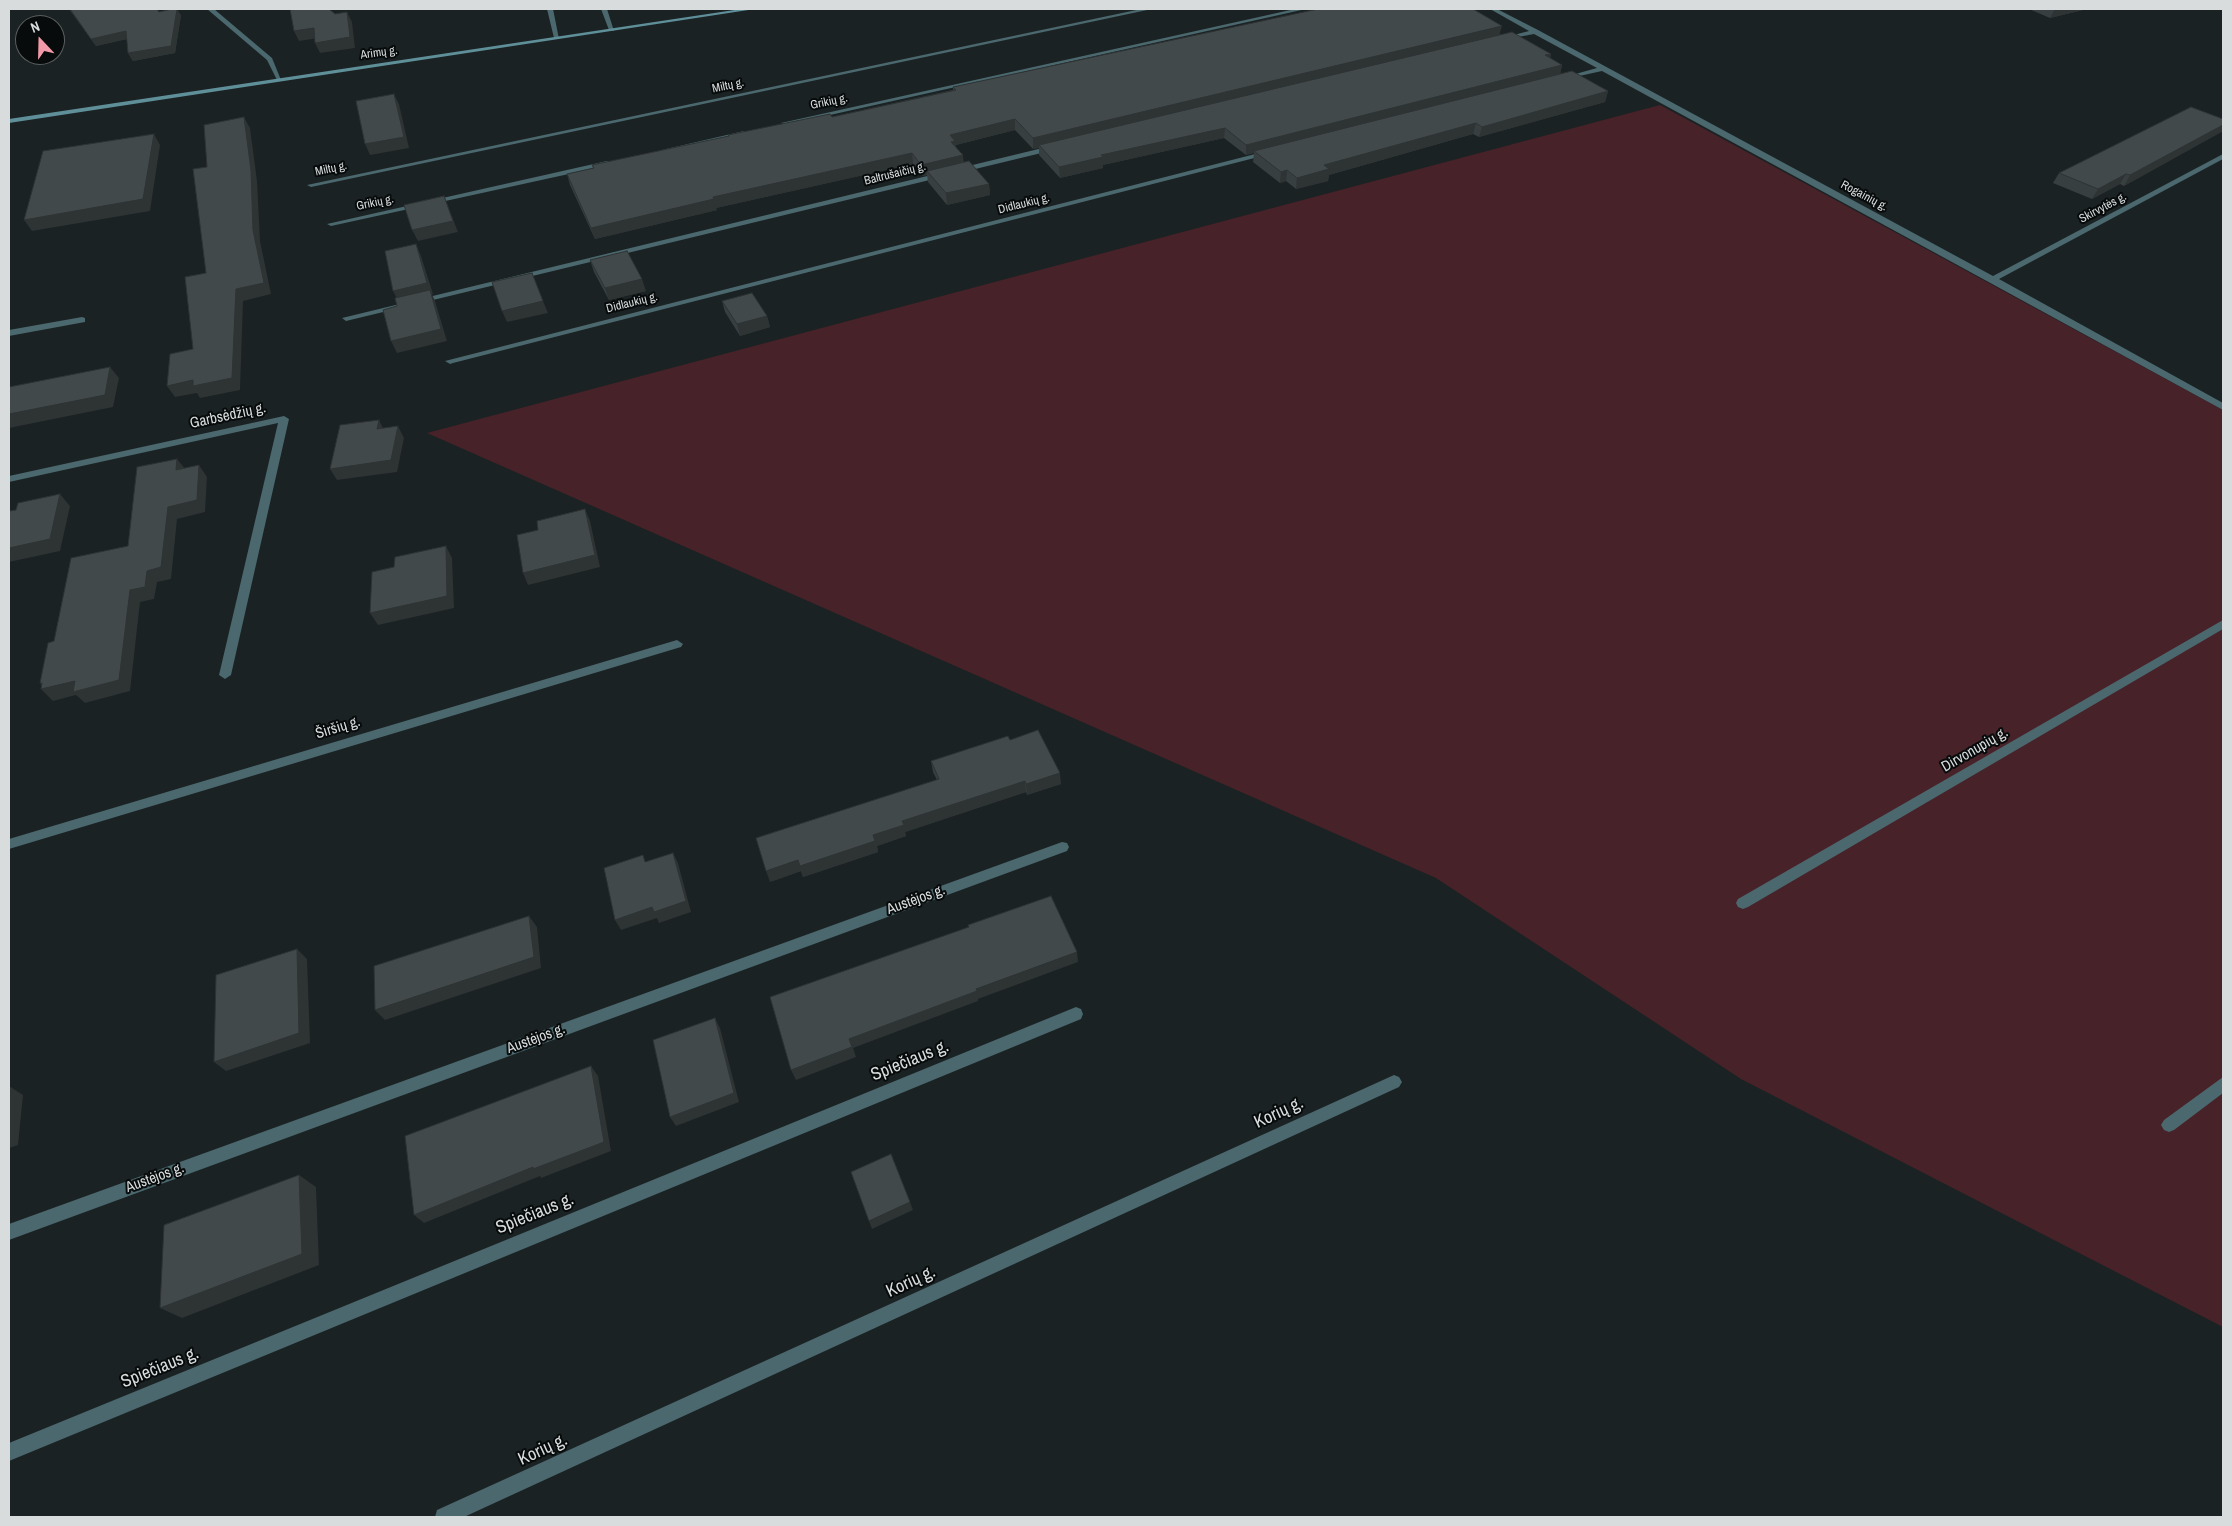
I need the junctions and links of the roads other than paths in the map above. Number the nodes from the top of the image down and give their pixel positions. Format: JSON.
{"nodes":[{"id":1,"x":210,"y":9,"type":"edge"},
{"id":2,"x":550,"y":9,"type":"edge"},
{"id":3,"x":604,"y":9,"type":"edge"},
{"id":4,"x":752,"y":9,"type":"edge"},
{"id":5,"x":1149,"y":9,"type":"edge"},
{"id":6,"x":1303,"y":9,"type":"edge"},
{"id":7,"x":1493,"y":9,"type":"edge"},
{"id":8,"x":612,"y":30,"type":"junction"},
{"id":9,"x":1536,"y":32,"type":"junction"},
{"id":10,"x":557,"y":38,"type":"junction"},
{"id":11,"x":1497,"y":41,"type":"edge"},
{"id":12,"x":1604,"y":68,"type":"junction"},
{"id":13,"x":280,"y":79,"type":"junction"},
{"id":14,"x":1556,"y":80,"type":"edge"},
{"id":15,"x":9,"y":121,"type":"edge"},
{"id":16,"x":778,"y":125,"type":"edge"},
{"id":17,"x":749,"y":132,"type":"edge"},
{"id":18,"x":1062,"y":146,"type":"edge"},
{"id":19,"x":661,"y":151,"type":"edge"},
{"id":20,"x":1277,"y":151,"type":"edge"},
{"id":21,"x":2223,"y":156,"type":"edge"},
{"id":22,"x":613,"y":162,"type":"edge"},
{"id":23,"x":311,"y":185,"type":"dead end"},
{"id":24,"x":331,"y":224,"type":"dead end"},
{"id":25,"x":1993,"y":279,"type":"junction"},
{"id":26,"x":346,"y":318,"type":"dead end"},
{"id":27,"x":82,"y":320,"type":"dead end"},
{"id":28,"x":9,"y":334,"type":"edge"},
{"id":29,"x":450,"y":361,"type":"dead end"},
{"id":30,"x":2223,"y":407,"type":"edge"},
{"id":31,"x":9,"y":479,"type":"edge"},
{"id":32,"x":2223,"y":624,"type":"edge"},
{"id":33,"x":677,"y":644,"type":"dead end"},
{"id":34,"x":225,"y":675,"type":"dead end"},
{"id":35,"x":9,"y":844,"type":"edge"},
{"id":36,"x":1062,"y":847,"type":"dead end"},
{"id":37,"x":1743,"y":903,"type":"dead end"},
{"id":38,"x":1076,"y":1014,"type":"dead end"},
{"id":39,"x":1394,"y":1082,"type":"dead end"},
{"id":40,"x":2223,"y":1084,"type":"edge"},
{"id":41,"x":2168,"y":1125,"type":"dead end"},
{"id":42,"x":9,"y":1232,"type":"edge"},
{"id":43,"x":9,"y":1452,"type":"edge"},
{"id":44,"x":444,"y":1517,"type":"edge"}],
"edges":[{"from":1,"to":13,"type":"street"},
{"from":2,"to":10,"type":"street"},
{"from":3,"to":8,"type":"street"},
{"from":4,"to":8,"type":"main road","name":"Arimų g."},
{"from":5,"to":23,"type":"street","name":"Miltų g."},
{"from":6,"to":16,"type":"street","name":"Grikių g."},
{"from":7,"to":9,"type":"street","name":"Rogainių g."},
{"from":8,"to":10,"type":"main road","name":"Arimų g."},
{"from":9,"to":11,"type":"street"},
{"from":9,"to":12,"type":"street","name":"Rogainių g."},
{"from":10,"to":13,"type":"main road","name":"Arimų g."},
{"from":12,"to":14,"type":"street"},
{"from":12,"to":25,"type":"street","name":"Rogainių g."},
{"from":13,"to":15,"type":"main road","name":"Arimų g."},
{"from":17,"to":19,"type":"street"},
{"from":18,"to":26,"type":"street","name":"Baltrušaičių g."},
{"from":20,"to":29,"type":"street","name":"Didlaukių g."},
{"from":21,"to":25,"type":"street","name":"Skirvytės g."},
{"from":22,"to":24,"type":"street","name":"Grikių g."},
{"from":25,"to":30,"type":"street","name":"Rogainių g."},
{"from":27,"to":28,"type":"street"},
{"from":31,"to":34,"type":"street","name":"Garbsėdžių g."},
{"from":32,"to":37,"type":"street","name":"Dirvonupių g."},
{"from":33,"to":35,"type":"street","name":"Širšių g."},
{"from":36,"to":42,"type":"street","name":"Austėjos g."},
{"from":38,"to":43,"type":"street","name":"Spiečiaus g."},
{"from":39,"to":44,"type":"street","name":"Korių g."},
{"from":40,"to":41,"type":"street"}]}
